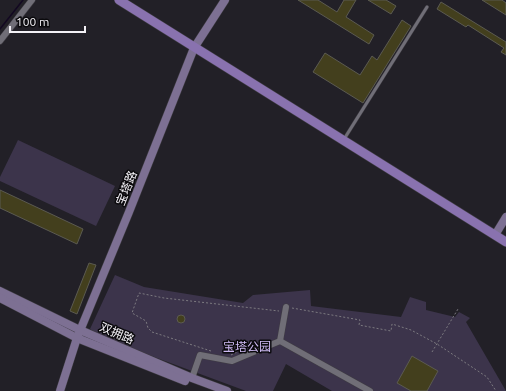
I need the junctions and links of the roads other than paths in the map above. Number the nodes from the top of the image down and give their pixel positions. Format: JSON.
{"nodes":[{"id":1,"x":32,"y":0,"type":"edge"},
{"id":2,"x":119,"y":0,"type":"edge"},
{"id":3,"x":130,"y":0,"type":"edge"},
{"id":4,"x":224,"y":0,"type":"edge"},
{"id":5,"x":427,"y":7,"type":"dead end"},
{"id":6,"x":0,"y":41,"type":"edge"},
{"id":7,"x":196,"y":45,"type":"junction"},
{"id":8,"x":285,"y":101,"type":"junction"},
{"id":9,"x":346,"y":136,"type":"junction"},
{"id":10,"x":506,"y":217,"type":"edge"},
{"id":11,"x":503,"y":237,"type":"edge"},
{"id":12,"x":0,"y":291,"type":"edge"},
{"id":13,"x":0,"y":298,"type":"edge"},
{"id":14,"x":285,"y":309,"type":"road end"},
{"id":15,"x":79,"y":334,"type":"junction"},
{"id":16,"x":280,"y":341,"type":"junction"},
{"id":17,"x":192,"y":378,"type":"junction"},
{"id":18,"x":60,"y":391,"type":"edge"},
{"id":19,"x":212,"y":391,"type":"edge"},
{"id":20,"x":227,"y":391,"type":"edge"},
{"id":21,"x":370,"y":391,"type":"edge"}],
"edges":[{"from":1,"to":6,"type":"street"},
{"from":2,"to":7,"type":"main road"},
{"from":3,"to":7,"type":"main road"},
{"from":4,"to":7,"type":"main road","name":"宝塔路"},
{"from":5,"to":9,"type":"lane"},
{"from":7,"to":8,"type":"main road"},
{"from":7,"to":15,"type":"main road","name":"宝塔路"},
{"from":8,"to":9,"type":"main road"},
{"from":8,"to":11,"type":"main road"},
{"from":9,"to":11,"type":"main road"},
{"from":10,"to":11,"type":"main road"},
{"from":12,"to":15,"type":"main road","name":"双拥路"},
{"from":13,"to":15,"type":"main road","name":"双拥路"},
{"from":14,"to":16,"type":"street"},
{"from":15,"to":17,"type":"main road","name":"双拥路"},
{"from":15,"to":18,"type":"main road","name":"宝塔路"},
{"from":15,"to":19,"type":"main road","name":"双拥路"},
{"from":16,"to":17,"type":"street"},
{"from":16,"to":21,"type":"street"},
{"from":17,"to":20,"type":"main road","name":"双拥路"}]}
